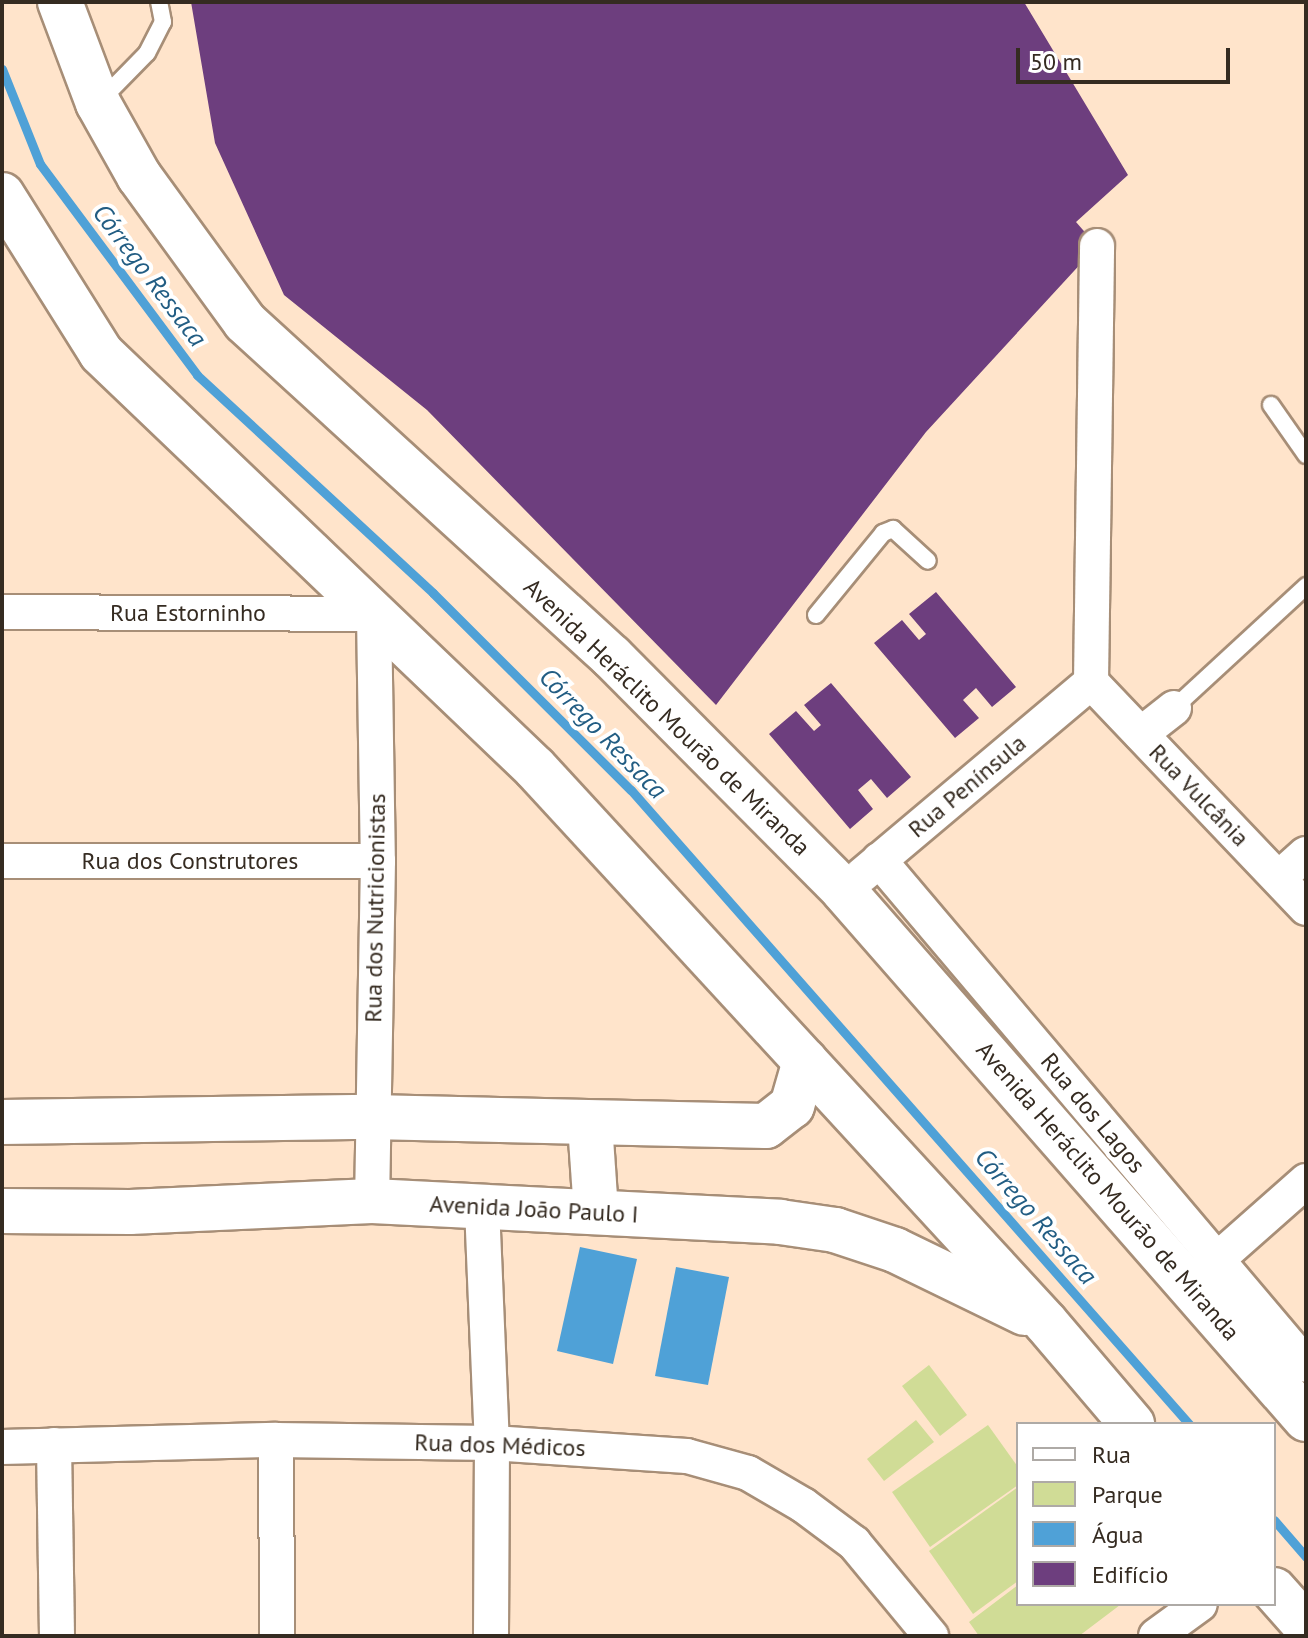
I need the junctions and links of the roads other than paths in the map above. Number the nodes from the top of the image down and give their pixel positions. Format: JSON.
{"nodes":[{"id":1,"x":60,"y":2,"type":"edge"},
{"id":2,"x":159,"y":2,"type":"edge"},
{"id":3,"x":98,"y":103,"type":"junction"},
{"id":4,"x":2,"y":195,"type":"edge"},
{"id":5,"x":1097,"y":246,"type":"dead end"},
{"id":6,"x":1271,"y":405,"type":"dead end"},
{"id":7,"x":1306,"y":455,"type":"edge"},
{"id":8,"x":928,"y":561,"type":"dead end"},
{"id":9,"x":1306,"y":586,"type":"edge"},
{"id":10,"x":2,"y":612,"type":"edge"},
{"id":11,"x":374,"y":614,"type":"junction"},
{"id":12,"x":816,"y":615,"type":"dead end"},
{"id":13,"x":1091,"y":682,"type":"junction"},
{"id":14,"x":1174,"y":708,"type":"joint"},
{"id":15,"x":1141,"y":734,"type":"junction"},
{"id":16,"x":1306,"y":854,"type":"edge"},
{"id":17,"x":879,"y":860,"type":"junction"},
{"id":18,"x":2,"y":861,"type":"edge"},
{"id":19,"x":378,"y":861,"type":"junction"},
{"id":20,"x":1279,"y":878,"type":"junction"},
{"id":21,"x":843,"y":890,"type":"junction"},
{"id":22,"x":1306,"y":908,"type":"edge"},
{"id":23,"x":805,"y":1061,"type":"junction"},
{"id":24,"x":371,"y":1117,"type":"junction"},
{"id":25,"x":2,"y":1122,"type":"edge"},
{"id":26,"x":590,"y":1124,"type":"junction"},
{"id":27,"x":1306,"y":1181,"type":"edge"},
{"id":28,"x":372,"y":1201,"type":"junction"},
{"id":29,"x":482,"y":1207,"type":"junction"},
{"id":30,"x":2,"y":1211,"type":"edge"},
{"id":31,"x":596,"y":1211,"type":"junction"},
{"id":32,"x":1204,"y":1272,"type":"junction"},
{"id":33,"x":1046,"y":1323,"type":"junction"},
{"id":34,"x":1306,"y":1365,"type":"edge"},
{"id":35,"x":1306,"y":1419,"type":"edge"},
{"id":36,"x":1130,"y":1422,"type":"edge"},
{"id":37,"x":276,"y":1440,"type":"junction"},
{"id":38,"x":492,"y":1443,"type":"junction"},
{"id":39,"x":54,"y":1445,"type":"junction"},
{"id":40,"x":2,"y":1447,"type":"edge"},
{"id":41,"x":1276,"y":1592,"type":"edge"},
{"id":42,"x":1197,"y":1606,"type":"edge"},
{"id":43,"x":1306,"y":1626,"type":"edge"},
{"id":44,"x":57,"y":1636,"type":"edge"},
{"id":45,"x":277,"y":1636,"type":"edge"},
{"id":46,"x":491,"y":1636,"type":"edge"},
{"id":47,"x":931,"y":1636,"type":"edge"},
{"id":48,"x":1156,"y":1636,"type":"edge"}],
"edges":[{"from":1,"to":3,"type":"main road","name":"Avenida Heráclito Mourão de Miranda"},
{"from":2,"to":3,"type":"lane"},
{"from":3,"to":21,"type":"main road","name":"Avenida Heráclito Mourão de Miranda"},
{"from":4,"to":11,"type":"main road"},
{"from":5,"to":13,"type":"street"},
{"from":6,"to":7,"type":"lane"},
{"from":8,"to":12,"type":"lane"},
{"from":9,"to":14,"type":"lane"},
{"from":10,"to":11,"type":"street","name":"Rua Estorninho"},
{"from":11,"to":19,"type":"street","name":"Rua dos Nutricionistas"},
{"from":11,"to":23,"type":"main road"},
{"from":13,"to":15,"type":"street","name":"Rua Vulcânia"},
{"from":13,"to":17,"type":"street","name":"Rua Península"},
{"from":14,"to":15,"type":"street"},
{"from":15,"to":20,"type":"street","name":"Rua Vulcânia"},
{"from":16,"to":20,"type":"street"},
{"from":17,"to":21,"type":"street","name":"Rua Península"},
{"from":17,"to":32,"type":"street","name":"Rua dos Lagos"},
{"from":18,"to":19,"type":"street","name":"Rua dos Construtores"},
{"from":19,"to":24,"type":"street","name":"Rua dos Nutricionistas"},
{"from":20,"to":22,"type":"street","name":"Rua Vulcânia"},
{"from":21,"to":32,"type":"main road","name":"Avenida Heráclito Mourão de Miranda"},
{"from":23,"to":26,"type":"main road"},
{"from":23,"to":33,"type":"main road"},
{"from":24,"to":25,"type":"main road"},
{"from":24,"to":26,"type":"main road"},
{"from":24,"to":28,"type":"street","name":"Rua dos Nutricionistas"},
{"from":26,"to":31,"type":"main road"},
{"from":27,"to":32,"type":"street"},
{"from":28,"to":29,"type":"main road","name":"Avenida João Paulo I"},
{"from":28,"to":30,"type":"main road","name":"Avenida João Paulo I"},
{"from":29,"to":31,"type":"main road","name":"Avenida João Paulo I"},
{"from":29,"to":38,"type":"street"},
{"from":31,"to":33,"type":"main road","name":"Avenida João Paulo I"},
{"from":32,"to":34,"type":"street","name":"Rua dos Lagos"},
{"from":32,"to":35,"type":"main road","name":"Avenida Heráclito Mourão de Miranda"},
{"from":33,"to":36,"type":"main road"},
{"from":37,"to":38,"type":"street","name":"Rua dos Médicos"},
{"from":37,"to":39,"type":"street","name":"Rua dos Médicos"},
{"from":37,"to":45,"type":"street"},
{"from":38,"to":46,"type":"street"},
{"from":38,"to":47,"type":"street","name":"Rua dos Médicos"},
{"from":39,"to":40,"type":"street","name":"Rua dos Médicos"},
{"from":39,"to":44,"type":"street"},
{"from":41,"to":43,"type":"main road"},
{"from":42,"to":48,"type":"street"}]}
